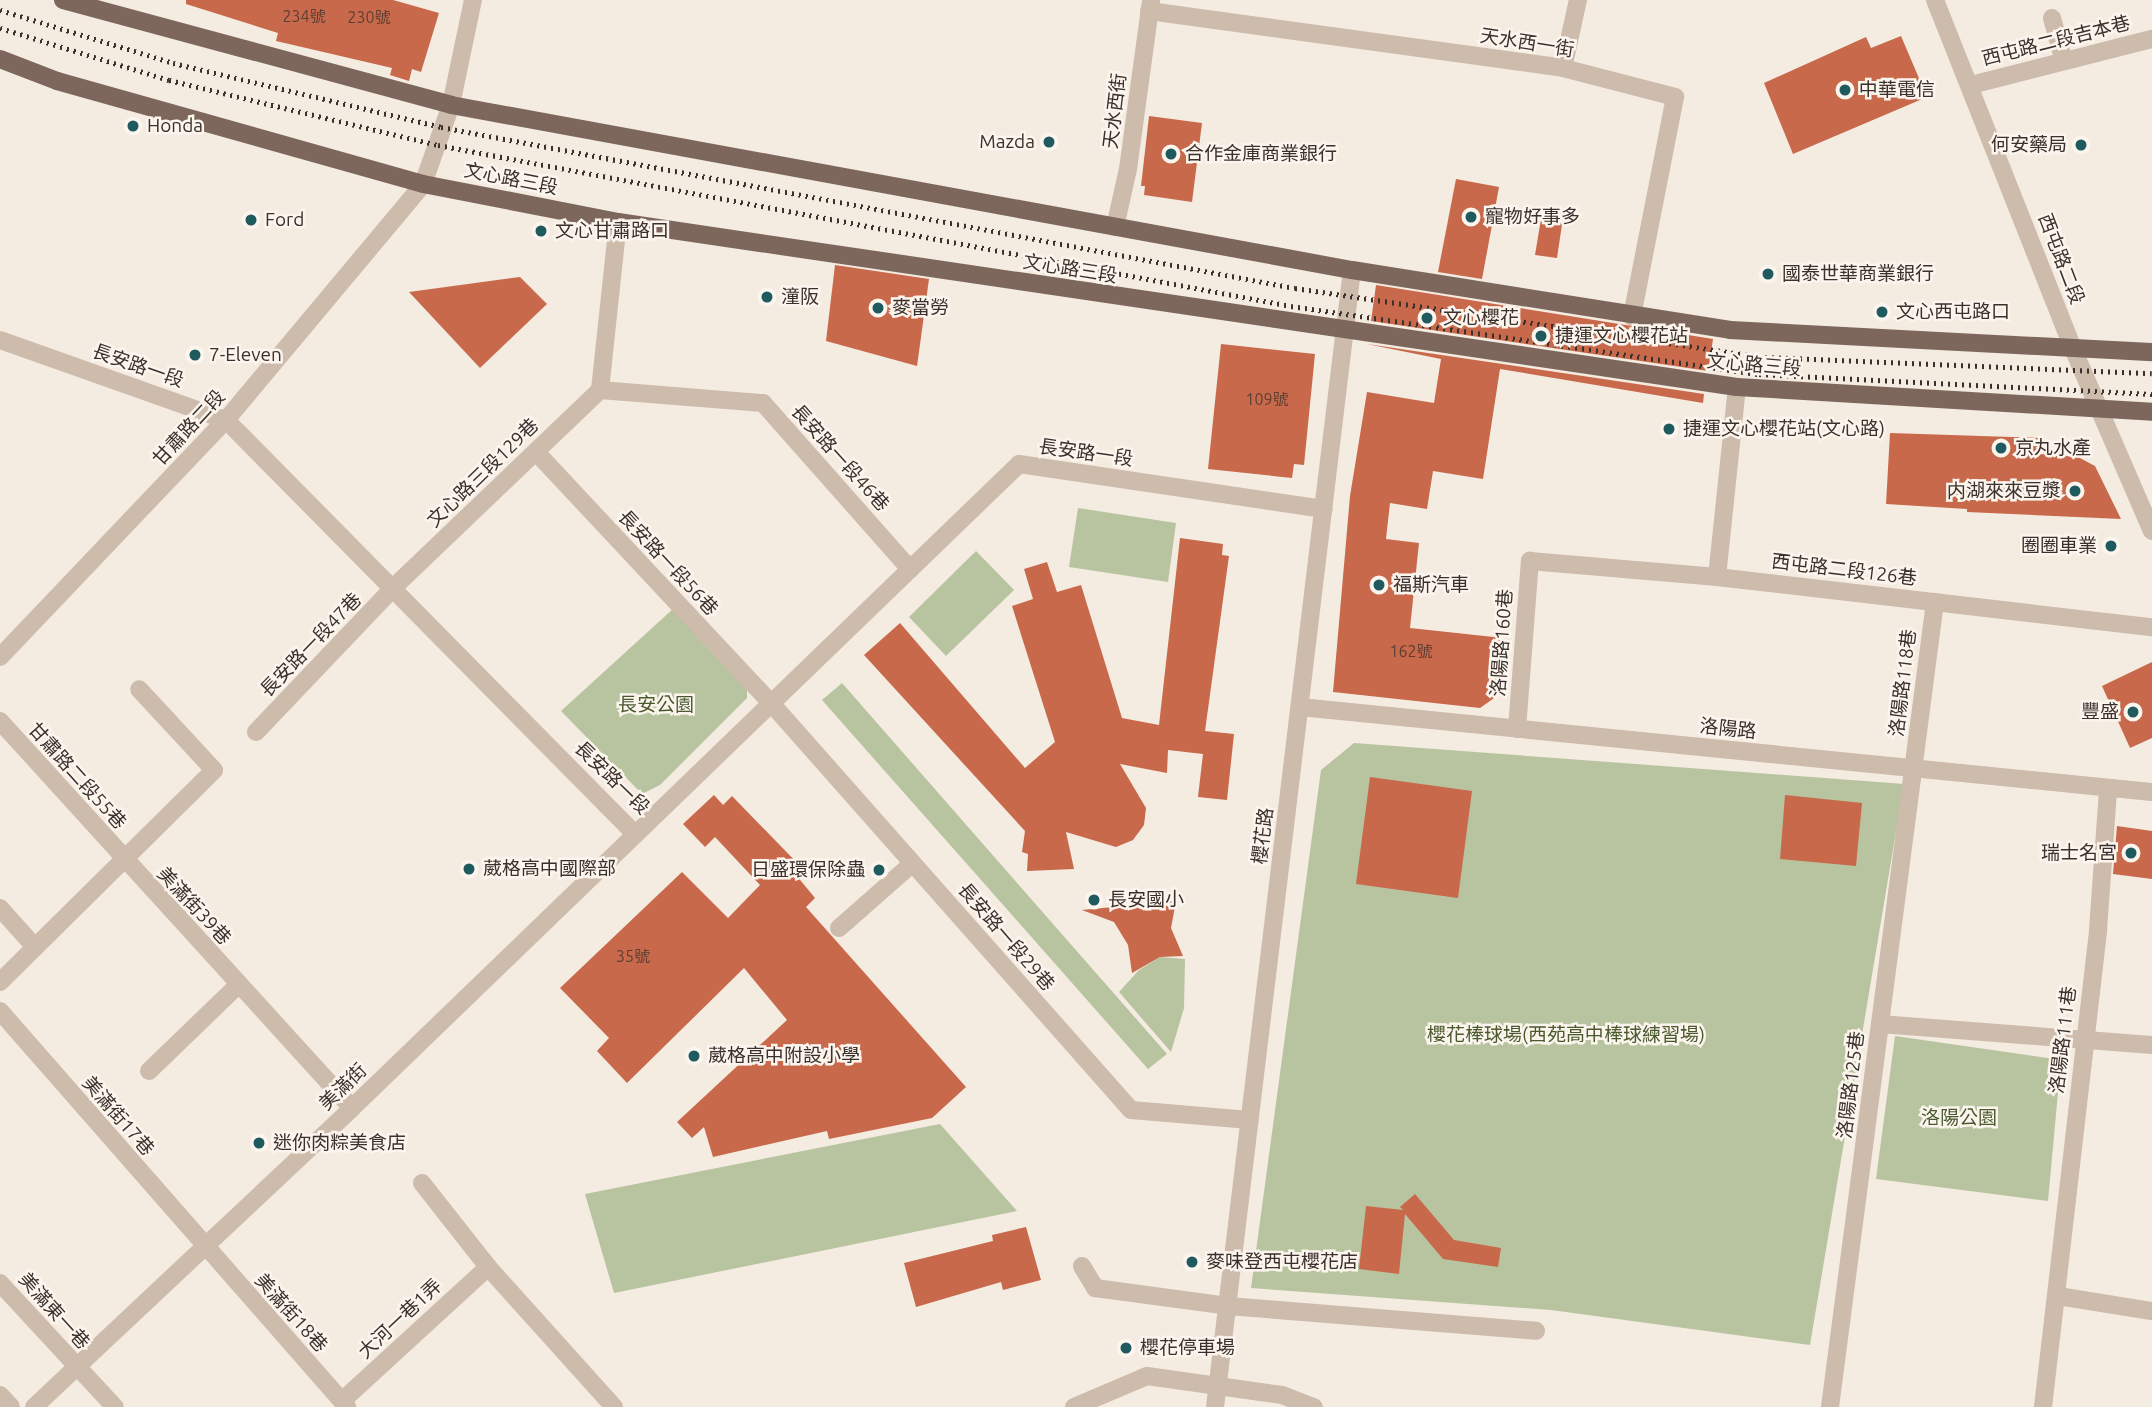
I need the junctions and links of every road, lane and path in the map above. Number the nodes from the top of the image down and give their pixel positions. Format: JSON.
{"nodes":[{"id":1,"x":63,"y":0,"type":"edge"},
{"id":2,"x":473,"y":0,"type":"edge"},
{"id":3,"x":1578,"y":0,"type":"edge"},
{"id":4,"x":1936,"y":0,"type":"edge"},
{"id":5,"x":1150,"y":6,"type":"edge"},
{"id":6,"x":2052,"y":18,"type":"dead end"},
{"id":7,"x":2152,"y":39,"type":"edge"},
{"id":8,"x":2063,"y":58,"type":"junction"},
{"id":9,"x":0,"y":60,"type":"edge"},
{"id":10,"x":1563,"y":68,"type":"junction"},
{"id":11,"x":1970,"y":85,"type":"junction"},
{"id":12,"x":451,"y":105,"type":"junction"},
{"id":13,"x":423,"y":184,"type":"junction"},
{"id":14,"x":618,"y":222,"type":"junction"},
{"id":15,"x":1115,"y":227,"type":"junction"},
{"id":16,"x":1352,"y":270,"type":"junction"},
{"id":17,"x":1632,"y":317,"type":"junction"},
{"id":18,"x":1345,"y":332,"type":"junction"},
{"id":19,"x":0,"y":340,"type":"edge"},
{"id":20,"x":2074,"y":351,"type":"junction"},
{"id":21,"x":2152,"y":352,"type":"edge"},
{"id":22,"x":1737,"y":387,"type":"junction"},
{"id":23,"x":600,"y":390,"type":"junction"},
{"id":24,"x":2099,"y":407,"type":"junction"},
{"id":25,"x":2152,"y":411,"type":"edge"},
{"id":26,"x":226,"y":420,"type":"junction"},
{"id":27,"x":536,"y":452,"type":"junction"},
{"id":28,"x":1324,"y":509,"type":"junction"},
{"id":29,"x":2152,"y":531,"type":"edge"},
{"id":30,"x":1530,"y":561,"type":"joint"},
{"id":31,"x":910,"y":569,"type":"junction"},
{"id":32,"x":1717,"y":577,"type":"junction"},
{"id":33,"x":395,"y":586,"type":"junction"},
{"id":34,"x":1935,"y":602,"type":"junction"},
{"id":35,"x":2152,"y":627,"type":"edge"},
{"id":36,"x":0,"y":657,"type":"edge"},
{"id":37,"x":139,"y":689,"type":"dead end"},
{"id":38,"x":771,"y":703,"type":"junction"},
{"id":39,"x":1300,"y":707,"type":"junction"},
{"id":40,"x":0,"y":721,"type":"edge"},
{"id":41,"x":1517,"y":729,"type":"junction"},
{"id":42,"x":256,"y":732,"type":"dead end"},
{"id":43,"x":1914,"y":769,"type":"junction"},
{"id":44,"x":2108,"y":789,"type":"junction"},
{"id":45,"x":2152,"y":792,"type":"edge"},
{"id":46,"x":635,"y":834,"type":"junction"},
{"id":47,"x":123,"y":860,"type":"junction"},
{"id":48,"x":913,"y":863,"type":"junction"},
{"id":49,"x":0,"y":908,"type":"edge"},
{"id":50,"x":839,"y":928,"type":"dead end"},
{"id":51,"x":35,"y":947,"type":"junction"},
{"id":52,"x":0,"y":982,"type":"edge"},
{"id":53,"x":238,"y":985,"type":"junction"},
{"id":54,"x":0,"y":1011,"type":"edge"},
{"id":55,"x":1880,"y":1024,"type":"junction"},
{"id":56,"x":2082,"y":1037,"type":"junction"},
{"id":57,"x":2152,"y":1045,"type":"edge"},
{"id":58,"x":149,"y":1071,"type":"dead end"},
{"id":59,"x":352,"y":1108,"type":"junction"},
{"id":60,"x":1250,"y":1120,"type":"junction"},
{"id":61,"x":422,"y":1183,"type":"dead end"},
{"id":62,"x":204,"y":1247,"type":"junction"},
{"id":63,"x":1082,"y":1266,"type":"dead end"},
{"id":64,"x":488,"y":1267,"type":"junction"},
{"id":65,"x":0,"y":1283,"type":"edge"},
{"id":66,"x":2058,"y":1296,"type":"junction"},
{"id":67,"x":1228,"y":1306,"type":"junction"},
{"id":68,"x":2152,"y":1311,"type":"edge"},
{"id":69,"x":1536,"y":1331,"type":"dead end"},
{"id":70,"x":77,"y":1367,"type":"junction"},
{"id":71,"x":1218,"y":1385,"type":"junction"},
{"id":72,"x":0,"y":1395,"type":"edge"},
{"id":73,"x":344,"y":1404,"type":"edge"},
{"id":74,"x":11,"y":1407,"type":"edge"},
{"id":75,"x":34,"y":1407,"type":"edge"},
{"id":76,"x":115,"y":1407,"type":"edge"},
{"id":77,"x":614,"y":1407,"type":"edge"},
{"id":78,"x":1074,"y":1407,"type":"edge"},
{"id":79,"x":1215,"y":1407,"type":"edge"},
{"id":80,"x":1314,"y":1407,"type":"edge"},
{"id":81,"x":1830,"y":1407,"type":"edge"},
{"id":82,"x":2042,"y":1407,"type":"edge"}],
"edges":[{"from":1,"to":12,"type":"main road","name":"文心路三段"},
{"from":2,"to":12,"type":"street","name":"甘肅路二段"},
{"from":3,"to":10,"type":"street"},
{"from":4,"to":11,"type":"street","name":"西屯路二段"},
{"from":5,"to":10,"type":"street","name":"天水西一街"},
{"from":5,"to":15,"type":"street","name":"天水西街"},
{"from":6,"to":8,"type":"street"},
{"from":7,"to":8,"type":"street","name":"西屯路二段吉本巷"},
{"from":8,"to":11,"type":"street","name":"西屯路二段吉本巷"},
{"from":9,"to":13,"type":"main road","name":"文心路三段"},
{"from":10,"to":17,"type":"street","name":"天水西一街"},
{"from":11,"to":20,"type":"street","name":"西屯路二段"},
{"from":12,"to":13,"type":"street","name":"甘肅路二段"},
{"from":12,"to":15,"type":"main road","name":"文心路三段"},
{"from":13,"to":14,"type":"main road","name":"文心路三段"},
{"from":13,"to":26,"type":"street","name":"甘肅路二段"},
{"from":14,"to":18,"type":"main road","name":"文心路三段"},
{"from":14,"to":23,"type":"street"},
{"from":15,"to":16,"type":"main road","name":"文心路三段"},
{"from":16,"to":17,"type":"main road","name":"文心路三段"},
{"from":16,"to":18,"type":"street","name":"櫻花路"},
{"from":17,"to":20,"type":"main road","name":"文心路三段"},
{"from":18,"to":22,"type":"main road","name":"文心路三段"},
{"from":18,"to":28,"type":"street","name":"櫻花路"},
{"from":19,"to":26,"type":"street","name":"長安路一段"},
{"from":20,"to":21,"type":"main road","name":"文心路三段"},
{"from":20,"to":24,"type":"street","name":"西屯路二段"},
{"from":22,"to":24,"type":"main road","name":"文心路三段"},
{"from":22,"to":32,"type":"street"},
{"from":23,"to":27,"type":"street","name":"文心路三段129巷"},
{"from":23,"to":31,"type":"street","name":"長安路一段46巷"},
{"from":24,"to":25,"type":"main road","name":"文心路三段"},
{"from":24,"to":29,"type":"street","name":"西屯路二段"},
{"from":26,"to":33,"type":"street","name":"長安路一段"},
{"from":26,"to":36,"type":"street","name":"甘肅路二段"},
{"from":27,"to":33,"type":"street","name":"文心路三段129巷"},
{"from":27,"to":38,"type":"street","name":"長安路一段56巷"},
{"from":28,"to":31,"type":"street","name":"長安路一段"},
{"from":28,"to":39,"type":"street","name":"櫻花路"},
{"from":30,"to":32,"type":"street","name":"西屯路二段126巷"},
{"from":30,"to":41,"type":"street","name":"洛陽路160巷"},
{"from":31,"to":38,"type":"street","name":"長安路一段"},
{"from":32,"to":34,"type":"street","name":"西屯路二段126巷"},
{"from":33,"to":42,"type":"street","name":"長安路一段47巷"},
{"from":33,"to":46,"type":"street","name":"長安路一段"},
{"from":34,"to":35,"type":"street","name":"西屯路二段126巷"},
{"from":34,"to":43,"type":"street","name":"洛陽路118巷"},
{"from":37,"to":47,"type":"street"},
{"from":38,"to":46,"type":"street","name":"長安路一段"},
{"from":38,"to":48,"type":"street","name":"長安路一段29巷"},
{"from":39,"to":41,"type":"street","name":"洛陽路"},
{"from":39,"to":60,"type":"street","name":"櫻花路"},
{"from":40,"to":47,"type":"street","name":"甘肅路二段55巷"},
{"from":41,"to":43,"type":"street","name":"洛陽路"},
{"from":43,"to":44,"type":"street","name":"洛陽路"},
{"from":43,"to":55,"type":"street","name":"洛陽路125巷"},
{"from":44,"to":45,"type":"street","name":"洛陽路"},
{"from":44,"to":56,"type":"street","name":"洛陽路111巷"},
{"from":46,"to":59,"type":"street","name":"美滿街"},
{"from":47,"to":51,"type":"street"},
{"from":47,"to":53,"type":"street","name":"美滿街39巷"},
{"from":48,"to":50,"type":"street"},
{"from":48,"to":60,"type":"street","name":"長安路一段29巷"},
{"from":49,"to":51,"type":"street"},
{"from":51,"to":52,"type":"street"},
{"from":53,"to":58,"type":"street"},
{"from":53,"to":59,"type":"street","name":"美滿街39巷"},
{"from":54,"to":62,"type":"street","name":"美滿街17巷"},
{"from":55,"to":56,"type":"street"},
{"from":55,"to":81,"type":"street","name":"洛陽路125巷"},
{"from":56,"to":57,"type":"street"},
{"from":56,"to":66,"type":"street","name":"洛陽路111巷"},
{"from":59,"to":62,"type":"street","name":"美滿街"},
{"from":60,"to":67,"type":"street","name":"櫻花路"},
{"from":61,"to":64,"type":"street"},
{"from":62,"to":70,"type":"street","name":"美滿街"},
{"from":62,"to":73,"type":"street","name":"美滿街18巷"},
{"from":63,"to":67,"type":"street"},
{"from":64,"to":73,"type":"street","name":"大河一巷1弄"},
{"from":64,"to":77,"type":"street"},
{"from":65,"to":70,"type":"street","name":"美滿東一巷"},
{"from":66,"to":68,"type":"street"},
{"from":66,"to":82,"type":"street","name":"洛陽路111巷"},
{"from":67,"to":69,"type":"street"},
{"from":67,"to":71,"type":"street","name":"櫻花路"},
{"from":70,"to":75,"type":"street","name":"美滿街"},
{"from":70,"to":76,"type":"street","name":"美滿東一巷"},
{"from":71,"to":78,"type":"street"},
{"from":71,"to":79,"type":"street","name":"櫻花路"},
{"from":71,"to":80,"type":"street"},
{"from":72,"to":74,"type":"street"}]}
